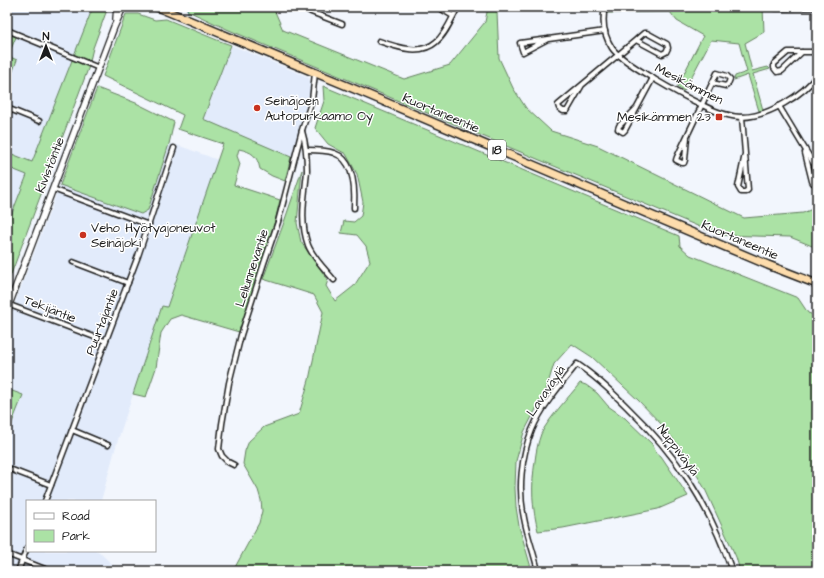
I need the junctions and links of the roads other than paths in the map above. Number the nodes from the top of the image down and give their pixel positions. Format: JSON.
{"nodes":[{"id":1,"x":117,"y":7,"type":"edge"},
{"id":2,"x":123,"y":7,"type":"edge"},
{"id":3,"x":157,"y":7,"type":"edge"},
{"id":4,"x":160,"y":7,"type":"edge"},
{"id":5,"x":303,"y":7,"type":"edge"},
{"id":6,"x":438,"y":7,"type":"edge"},
{"id":7,"x":458,"y":7,"type":"edge"},
{"id":8,"x":605,"y":7,"type":"edge"},
{"id":9,"x":817,"y":7,"type":"edge"},
{"id":10,"x":776,"y":8,"type":"dead end"},
{"id":11,"x":167,"y":11,"type":"junction"},
{"id":12,"x":453,"y":16,"type":"junction"},
{"id":13,"x":342,"y":24,"type":"dead end"},
{"id":14,"x":114,"y":27,"type":"junction"},
{"id":15,"x":7,"y":30,"type":"edge"},
{"id":16,"x":605,"y":31,"type":"junction"},
{"id":17,"x":548,"y":39,"type":"junction"},
{"id":18,"x":636,"y":40,"type":"junction"},
{"id":19,"x":379,"y":41,"type":"dead end"},
{"id":20,"x":802,"y":52,"type":"junction"},
{"id":21,"x":817,"y":52,"type":"edge"},
{"id":22,"x":618,"y":54,"type":"junction"},
{"id":23,"x":99,"y":68,"type":"junction"},
{"id":24,"x":315,"y":73,"type":"junction"},
{"id":25,"x":817,"y":75,"type":"edge"},
{"id":26,"x":653,"y":78,"type":"junction"},
{"id":27,"x":712,"y":83,"type":"dead end"},
{"id":28,"x":812,"y":83,"type":"junction"},
{"id":29,"x":582,"y":85,"type":"junction"},
{"id":30,"x":817,"y":87,"type":"edge"},
{"id":31,"x":702,"y":105,"type":"junction"},
{"id":32,"x":780,"y":106,"type":"junction"},
{"id":33,"x":7,"y":108,"type":"edge"},
{"id":34,"x":637,"y":108,"type":"junction"},
{"id":35,"x":742,"y":117,"type":"junction"},
{"id":36,"x":39,"y":121,"type":"dead end"},
{"id":37,"x":302,"y":130,"type":"junction"},
{"id":38,"x":687,"y":137,"type":"junction"},
{"id":39,"x":174,"y":148,"type":"dead end"},
{"id":40,"x":804,"y":148,"type":"junction"},
{"id":41,"x":307,"y":150,"type":"junction"},
{"id":42,"x":745,"y":154,"type":"junction"},
{"id":43,"x":817,"y":169,"type":"edge"},
{"id":44,"x":817,"y":182,"type":"edge"},
{"id":45,"x":53,"y":189,"type":"junction"},
{"id":46,"x":354,"y":208,"type":"dead end"},
{"id":47,"x":149,"y":225,"type":"junction"},
{"id":48,"x":73,"y":262,"type":"dead end"},
{"id":49,"x":334,"y":280,"type":"dead end"},
{"id":50,"x":128,"y":283,"type":"junction"},
{"id":51,"x":817,"y":284,"type":"edge"},
{"id":52,"x":8,"y":306,"type":"edge"},
{"id":53,"x":106,"y":341,"type":"junction"},
{"id":54,"x":577,"y":364,"type":"joint"},
{"id":55,"x":72,"y":430,"type":"junction"},
{"id":56,"x":108,"y":445,"type":"dead end"},
{"id":57,"x":234,"y":465,"type":"dead end"},
{"id":58,"x":7,"y":468,"type":"edge"},
{"id":59,"x":51,"y":485,"type":"junction"},
{"id":60,"x":45,"y":500,"type":"edge"},
{"id":61,"x":26,"y":550,"type":"edge"},
{"id":62,"x":7,"y":554,"type":"edge"},
{"id":63,"x":22,"y":560,"type":"junction"},
{"id":64,"x":18,"y":571,"type":"edge"},
{"id":65,"x":50,"y":571,"type":"edge"},
{"id":66,"x":538,"y":571,"type":"edge"},
{"id":67,"x":732,"y":571,"type":"edge"}],
"edges":[{"from":1,"to":14,"type":"main road","name":"Kivistöntie"},
{"from":2,"to":14,"type":"main road","name":"Kivistöntie"},
{"from":3,"to":11,"type":"highway","name":"Kuortaneentie","number":"18"},
{"from":4,"to":11,"type":"highway","name":"Kuortaneentie","number":"18"},
{"from":5,"to":13,"type":"street"},
{"from":6,"to":12,"type":"street"},
{"from":7,"to":12,"type":"street"},
{"from":8,"to":16,"type":"street","name":"Mesikämmen"},
{"from":9,"to":10,"type":"street"},
{"from":11,"to":24,"type":"highway","name":"Kuortaneentie","number":"18"},
{"from":12,"to":19,"type":"street"},
{"from":14,"to":23,"type":"main road","name":"Kivistöntie"},
{"from":15,"to":23,"type":"street"},
{"from":16,"to":17,"type":"street"},
{"from":16,"to":22,"type":"street","name":"Mesikämmen"},
{"from":17,"to":17,"type":"street"},
{"from":18,"to":18,"type":"street"},
{"from":18,"to":22,"type":"street"},
{"from":20,"to":20,"type":"street"},
{"from":20,"to":21,"type":"street"},
{"from":22,"to":26,"type":"street","name":"Mesikämmen"},
{"from":22,"to":29,"type":"street"},
{"from":23,"to":45,"type":"main road","name":"Kivistöntie"},
{"from":24,"to":37,"type":"street","name":"Lellunnevantie"},
{"from":24,"to":51,"type":"highway","name":"Kuortaneentie","number":"18"},
{"from":25,"to":28,"type":"street","name":"Mesikämmen"},
{"from":26,"to":31,"type":"street","name":"Mesikämmen"},
{"from":26,"to":34,"type":"street"},
{"from":27,"to":31,"type":"street"},
{"from":28,"to":30,"type":"street"},
{"from":28,"to":32,"type":"street","name":"Mesikämmen"},
{"from":29,"to":29,"type":"street"},
{"from":31,"to":35,"type":"street","name":"Mesikämmen"},
{"from":31,"to":38,"type":"street"},
{"from":32,"to":35,"type":"street","name":"Mesikämmen"},
{"from":32,"to":40,"type":"street"},
{"from":33,"to":36,"type":"street"},
{"from":34,"to":34,"type":"street"},
{"from":35,"to":42,"type":"street"},
{"from":37,"to":41,"type":"street"},
{"from":37,"to":57,"type":"street","name":"Lellunnevantie"},
{"from":38,"to":38,"type":"street"},
{"from":39,"to":47,"type":"street","name":"Puurtajantie"},
{"from":40,"to":43,"type":"street"},
{"from":40,"to":44,"type":"street"},
{"from":41,"to":46,"type":"street"},
{"from":41,"to":49,"type":"street"},
{"from":42,"to":42,"type":"street"},
{"from":45,"to":47,"type":"street"},
{"from":45,"to":52,"type":"main road","name":"Kivistöntie"},
{"from":47,"to":50,"type":"street","name":"Puurtajantie"},
{"from":48,"to":50,"type":"street"},
{"from":50,"to":53,"type":"street","name":"Puurtajantie"},
{"from":52,"to":53,"type":"street","name":"Tekijäntie"},
{"from":53,"to":55,"type":"street","name":"Puurtajantie"},
{"from":54,"to":66,"type":"street","name":"Lavaväylä"},
{"from":54,"to":67,"type":"street","name":"Nuppiväylä"},
{"from":55,"to":56,"type":"street"},
{"from":55,"to":59,"type":"street","name":"Puurtajantie"},
{"from":58,"to":59,"type":"street"},
{"from":59,"to":60,"type":"street","name":"Puurtajantie"},
{"from":61,"to":63,"type":"street"},
{"from":62,"to":63,"type":"street"},
{"from":63,"to":64,"type":"street"},
{"from":63,"to":65,"type":"street"}]}
